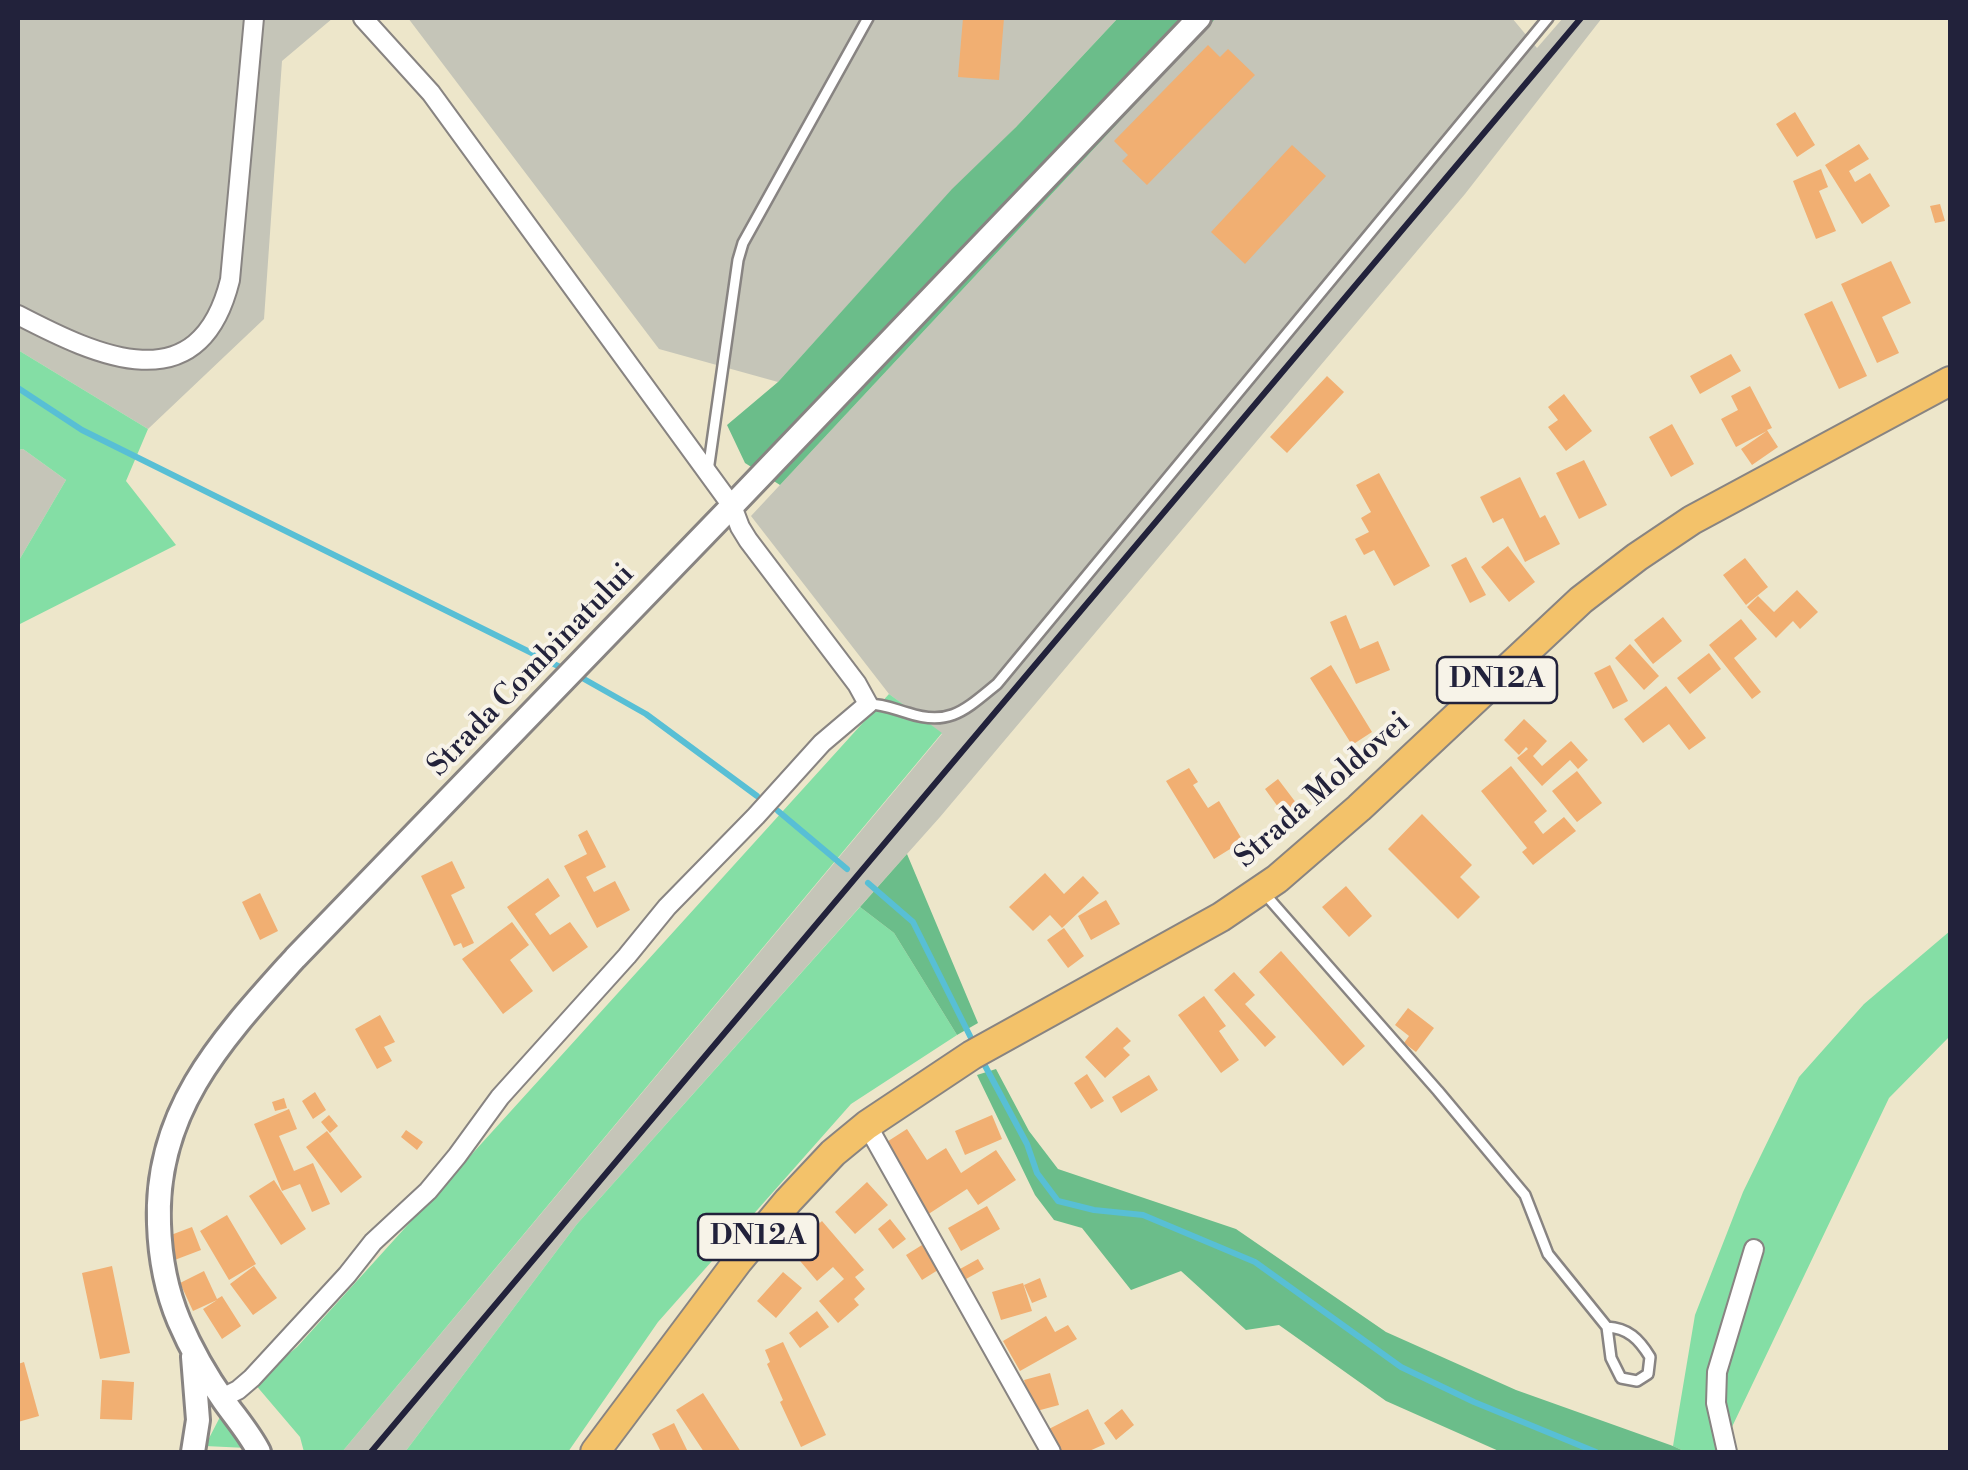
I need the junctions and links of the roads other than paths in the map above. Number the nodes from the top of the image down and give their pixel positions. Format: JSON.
{"nodes":[{"id":1,"x":254,"y":18,"type":"edge"},
{"id":2,"x":363,"y":18,"type":"edge"},
{"id":3,"x":868,"y":18,"type":"edge"},
{"id":4,"x":1200,"y":18,"type":"edge"},
{"id":5,"x":1548,"y":18,"type":"edge"},
{"id":6,"x":18,"y":315,"type":"edge"},
{"id":7,"x":1950,"y":381,"type":"edge"},
{"id":8,"x":708,"y":473,"type":"junction"},
{"id":9,"x":732,"y":506,"type":"junction"},
{"id":10,"x":868,"y":704,"type":"junction"},
{"id":11,"x":1261,"y":890,"type":"junction"},
{"id":12,"x":867,"y":1126,"type":"junction"},
{"id":13,"x":1754,"y":1249,"type":"dead end"},
{"id":14,"x":1606,"y":1327,"type":"junction"},
{"id":15,"x":192,"y":1346,"type":"junction"},
{"id":16,"x":664,"y":1362,"type":"junction"},
{"id":17,"x":222,"y":1398,"type":"junction"},
{"id":18,"x":194,"y":1452,"type":"edge"},
{"id":19,"x":259,"y":1452,"type":"edge"},
{"id":20,"x":579,"y":1452,"type":"edge"},
{"id":21,"x":595,"y":1452,"type":"edge"},
{"id":22,"x":1051,"y":1452,"type":"edge"},
{"id":23,"x":1727,"y":1452,"type":"edge"}],
"edges":[{"from":1,"to":6,"type":"street"},
{"from":2,"to":8,"type":"street"},
{"from":3,"to":8,"type":"lane"},
{"from":4,"to":9,"type":"street","name":"Strada Combinatului"},
{"from":5,"to":10,"type":"lane"},
{"from":7,"to":11,"type":"main road","name":"Strada Moldovei","number":"DN12A"},
{"from":8,"to":9,"type":"street"},
{"from":9,"to":10,"type":"street"},
{"from":9,"to":15,"type":"street","name":"Strada Combinatului"},
{"from":10,"to":17,"type":"street"},
{"from":11,"to":12,"type":"main road","name":"Strada Moldovei","number":"DN12A"},
{"from":11,"to":14,"type":"lane"},
{"from":12,"to":16,"type":"main road","name":"Strada Moldovei","number":"DN12A"},
{"from":12,"to":22,"type":"street"},
{"from":13,"to":23,"type":"street"},
{"from":14,"to":14,"type":"lane"},
{"from":15,"to":17,"type":"street","name":"Strada Combinatului"},
{"from":15,"to":18,"type":"street"},
{"from":16,"to":20,"type":"main road"},
{"from":16,"to":21,"type":"main road","name":"Strada Moldovei","number":"DN12A"},
{"from":17,"to":19,"type":"street","name":"Strada Combinatului"}]}
